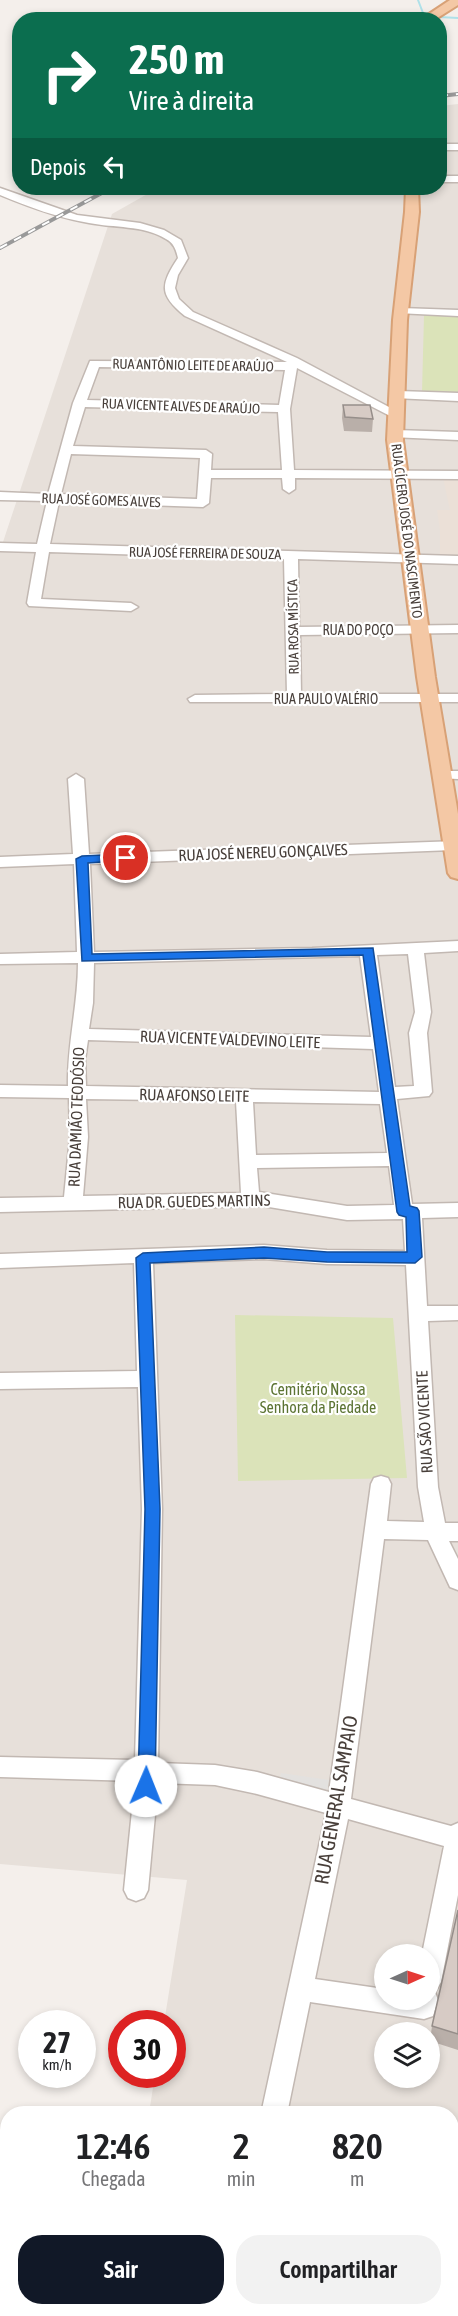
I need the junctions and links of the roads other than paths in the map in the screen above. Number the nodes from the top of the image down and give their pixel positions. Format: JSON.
{"nodes":[{"id":1,"x":458,"y":0,"type":"edge"},
{"id":2,"x":438,"y":12,"type":"edge"},
{"id":3,"x":0,"y":191,"type":"edge"},
{"id":4,"x":412,"y":195,"type":"edge"},
{"id":5,"x":401,"y":311,"type":"junction"},
{"id":6,"x":458,"y":313,"type":"edge"},
{"id":7,"x":292,"y":364,"type":"junction"},
{"id":8,"x":398,"y":395,"type":"junction"},
{"id":9,"x":458,"y":397,"type":"edge"},
{"id":10,"x":79,"y":403,"type":"junction"},
{"id":11,"x":284,"y":409,"type":"junction"},
{"id":12,"x":396,"y":414,"type":"junction"},
{"id":13,"x":395,"y":434,"type":"junction"},
{"id":14,"x":458,"y":436,"type":"edge"},
{"id":15,"x":66,"y":450,"type":"junction"},
{"id":16,"x":205,"y":474,"type":"junction"},
{"id":17,"x":288,"y":475,"type":"junction"},
{"id":18,"x":399,"y":475,"type":"junction"},
{"id":19,"x":458,"y":476,"type":"edge"},
{"id":20,"x":289,"y":489,"type":"dead end"},
{"id":21,"x":0,"y":496,"type":"edge"},
{"id":22,"x":53,"y":498,"type":"junction"},
{"id":23,"x":0,"y":547,"type":"edge"},
{"id":24,"x":42,"y":549,"type":"junction"},
{"id":25,"x":291,"y":555,"type":"junction"},
{"id":26,"x":410,"y":558,"type":"junction"},
{"id":27,"x":458,"y":560,"type":"edge"},
{"id":28,"x":131,"y":607,"type":"dead end"},
{"id":29,"x":458,"y":629,"type":"edge"},
{"id":30,"x":293,"y":630,"type":"junction"},
{"id":31,"x":419,"y":630,"type":"junction"},
{"id":32,"x":458,"y":698,"type":"edge"},
{"id":33,"x":195,"y":699,"type":"dead end"},
{"id":34,"x":294,"y":699,"type":"junction"},
{"id":35,"x":429,"y":699,"type":"junction"},
{"id":36,"x":450,"y":775,"type":"edge"},
{"id":37,"x":76,"y":779,"type":"dead end"},
{"id":38,"x":454,"y":839,"type":"edge"},
{"id":39,"x":82,"y":859,"type":"junction"},
{"id":40,"x":0,"y":862,"type":"edge"},
{"id":41,"x":458,"y":873,"type":"edge"},
{"id":42,"x":458,"y":946,"type":"edge"},
{"id":43,"x":415,"y":948,"type":"junction"},
{"id":44,"x":368,"y":951,"type":"junction"},
{"id":45,"x":86,"y":958,"type":"junction"},
{"id":46,"x":0,"y":959,"type":"edge"},
{"id":47,"x":79,"y":1034,"type":"junction"},
{"id":48,"x":380,"y":1043,"type":"junction"},
{"id":49,"x":0,"y":1090,"type":"edge"},
{"id":50,"x":77,"y":1093,"type":"junction"},
{"id":51,"x":244,"y":1096,"type":"junction"},
{"id":52,"x":388,"y":1096,"type":"junction"},
{"id":53,"x":397,"y":1159,"type":"junction"},
{"id":54,"x":248,"y":1162,"type":"junction"},
{"id":55,"x":250,"y":1199,"type":"junction"},
{"id":56,"x":73,"y":1203,"type":"junction"},
{"id":57,"x":0,"y":1205,"type":"edge"},
{"id":58,"x":458,"y":1210,"type":"edge"},
{"id":59,"x":408,"y":1211,"type":"junction"},
{"id":60,"x":415,"y":1257,"type":"junction"},
{"id":61,"x":143,"y":1258,"type":"junction"},
{"id":62,"x":0,"y":1261,"type":"edge"},
{"id":63,"x":418,"y":1314,"type":"junction"},
{"id":64,"x":458,"y":1314,"type":"edge"},
{"id":65,"x":148,"y":1379,"type":"junction"},
{"id":66,"x":0,"y":1381,"type":"edge"},
{"id":67,"x":381,"y":1484,"type":"dead end"},
{"id":68,"x":375,"y":1530,"type":"junction"},
{"id":69,"x":436,"y":1532,"type":"junction"},
{"id":70,"x":458,"y":1532,"type":"edge"},
{"id":71,"x":458,"y":1581,"type":"edge"},
{"id":72,"x":0,"y":1767,"type":"edge"},
{"id":73,"x":147,"y":1772,"type":"junction"},
{"id":74,"x":339,"y":1805,"type":"junction"},
{"id":75,"x":458,"y":1837,"type":"edge"},
{"id":76,"x":136,"y":1890,"type":"dead end"},
{"id":77,"x":437,"y":1944,"type":"edge"},
{"id":78,"x":300,"y":1989,"type":"junction"},
{"id":79,"x":374,"y":1997,"type":"edge"},
{"id":80,"x":276,"y":2106,"type":"edge"}],
"edges":[{"from":1,"to":2,"type":"main road"},
{"from":3,"to":7,"type":"street"},
{"from":4,"to":5,"type":"main road","name":"RUA CÍCERO JOSÉ DO NASCIMENTO"},
{"from":5,"to":6,"type":"street"},
{"from":5,"to":8,"type":"main road","name":"RUA CÍCERO JOSÉ DO NASCIMENTO"},
{"from":7,"to":10,"type":"street","name":"RUA ANTÔNIO LEITE DE ARAÚJO"},
{"from":7,"to":11,"type":"street"},
{"from":7,"to":12,"type":"street"},
{"from":8,"to":9,"type":"street"},
{"from":8,"to":12,"type":"main road","name":"RUA CÍCERO JOSÉ DO NASCIMENTO"},
{"from":10,"to":11,"type":"street","name":"RUA VICENTE ALVES DE ARAÚJO"},
{"from":10,"to":15,"type":"street"},
{"from":11,"to":17,"type":"street"},
{"from":12,"to":13,"type":"main road","name":"RUA CÍCERO JOSÉ DO NASCIMENTO"},
{"from":13,"to":14,"type":"street"},
{"from":13,"to":18,"type":"main road","name":"RUA CÍCERO JOSÉ DO NASCIMENTO"},
{"from":15,"to":16,"type":"street"},
{"from":15,"to":22,"type":"street"},
{"from":16,"to":17,"type":"street"},
{"from":16,"to":22,"type":"street","name":"RUA JOSÉ GOMES ALVES"},
{"from":17,"to":18,"type":"street"},
{"from":17,"to":20,"type":"street"},
{"from":18,"to":19,"type":"street"},
{"from":18,"to":26,"type":"main road","name":"RUA CÍCERO JOSÉ DO NASCIMENTO"},
{"from":21,"to":22,"type":"street","name":"RUA JOSÉ GOMES ALVES"},
{"from":22,"to":24,"type":"street"},
{"from":23,"to":24,"type":"street","name":"RUA JOSÉ FERREIRA DE SOUZA"},
{"from":24,"to":25,"type":"street","name":"RUA JOSÉ FERREIRA DE SOUZA"},
{"from":24,"to":28,"type":"street"},
{"from":25,"to":26,"type":"street","name":"RUA JOSÉ FERREIRA DE SOUZA"},
{"from":25,"to":30,"type":"street","name":"RUA ROSA MÍSTICA"},
{"from":26,"to":27,"type":"street","name":"RUA JOSÉ FERREIRA DE SOUZA"},
{"from":26,"to":31,"type":"main road","name":"RUA CÍCERO JOSÉ DO NASCIMENTO"},
{"from":29,"to":31,"type":"street","name":"RUA DO POÇO"},
{"from":30,"to":31,"type":"street","name":"RUA DO POÇO"},
{"from":30,"to":34,"type":"street","name":"RUA ROSA MÍSTICA"},
{"from":31,"to":35,"type":"main road","name":"RUA CÍCERO JOSÉ DO NASCIMENTO"},
{"from":32,"to":35,"type":"street","name":"RUA PAULO VALÉRIO"},
{"from":33,"to":34,"type":"street","name":"RUA PAULO VALÉRIO"},
{"from":34,"to":35,"type":"street","name":"RUA PAULO VALÉRIO"},
{"from":35,"to":36,"type":"main road","name":"RUA CÍCERO JOSÉ DO NASCIMENTO"},
{"from":36,"to":38,"type":"main road","name":"RUA CÍCERO JOSÉ DO NASCIMENTO"},
{"from":37,"to":39,"type":"street","name":"RUA DAMIÃO TEODÓSIO"},
{"from":38,"to":39,"type":"street","name":"RUA JOSÉ NEREU GONÇALVES"},
{"from":38,"to":41,"type":"main road","name":"RUA CÍCERO JOSÉ DO NASCIMENTO"},
{"from":39,"to":40,"type":"street","name":"RUA JOSÉ NEREU GONÇALVES"},
{"from":39,"to":45,"type":"street","name":"RUA DAMIÃO TEODÓSIO"},
{"from":42,"to":43,"type":"street"},
{"from":43,"to":44,"type":"street"},
{"from":43,"to":52,"type":"street","name":"RUA AFONSO LEITE"},
{"from":44,"to":45,"type":"street"},
{"from":44,"to":48,"type":"street","name":"RUA SÃO VICENTE"},
{"from":45,"to":46,"type":"street"},
{"from":45,"to":47,"type":"street","name":"RUA DAMIÃO TEODÓSIO"},
{"from":47,"to":48,"type":"street","name":"RUA VICENTE VALDEVINO LEITE"},
{"from":47,"to":50,"type":"street","name":"RUA DAMIÃO TEODÓSIO"},
{"from":48,"to":52,"type":"street","name":"RUA SÃO VICENTE"},
{"from":49,"to":50,"type":"street","name":"RUA AFONSO LEITE"},
{"from":50,"to":51,"type":"street","name":"RUA AFONSO LEITE"},
{"from":50,"to":56,"type":"street","name":"RUA DAMIÃO TEODÓSIO"},
{"from":51,"to":52,"type":"street","name":"RUA AFONSO LEITE"},
{"from":51,"to":54,"type":"street"},
{"from":52,"to":53,"type":"street","name":"RUA SÃO VICENTE"},
{"from":53,"to":54,"type":"street"},
{"from":53,"to":59,"type":"street","name":"RUA SÃO VICENTE"},
{"from":54,"to":55,"type":"street"},
{"from":55,"to":56,"type":"street","name":"RUA DR. GUEDES MARTINS"},
{"from":55,"to":59,"type":"street","name":"RUA DR. GUEDES MARTINS"},
{"from":56,"to":57,"type":"street","name":"RUA DR. GUEDES MARTINS"},
{"from":58,"to":59,"type":"street","name":"RUA DR. GUEDES MARTINS"},
{"from":59,"to":60,"type":"street","name":"RUA SÃO VICENTE"},
{"from":60,"to":61,"type":"street"},
{"from":60,"to":63,"type":"street","name":"RUA SÃO VICENTE"},
{"from":61,"to":62,"type":"street"},
{"from":61,"to":65,"type":"street"},
{"from":63,"to":64,"type":"street"},
{"from":63,"to":69,"type":"street","name":"RUA SÃO VICENTE"},
{"from":65,"to":66,"type":"street"},
{"from":65,"to":73,"type":"street"},
{"from":67,"to":68,"type":"street","name":"RUA GENERAL SAMPAIO"},
{"from":68,"to":69,"type":"street"},
{"from":68,"to":74,"type":"street","name":"RUA GENERAL SAMPAIO"},
{"from":69,"to":70,"type":"street"},
{"from":69,"to":71,"type":"street","name":"RUA SÃO VICENTE"},
{"from":72,"to":73,"type":"street"},
{"from":73,"to":74,"type":"street"},
{"from":73,"to":76,"type":"street"},
{"from":74,"to":75,"type":"street"},
{"from":74,"to":78,"type":"street","name":"RUA GENERAL SAMPAIO"},
{"from":75,"to":77,"type":"street"},
{"from":78,"to":79,"type":"street"},
{"from":78,"to":80,"type":"street","name":"RUA GENERAL SAMPAIO"}]}
